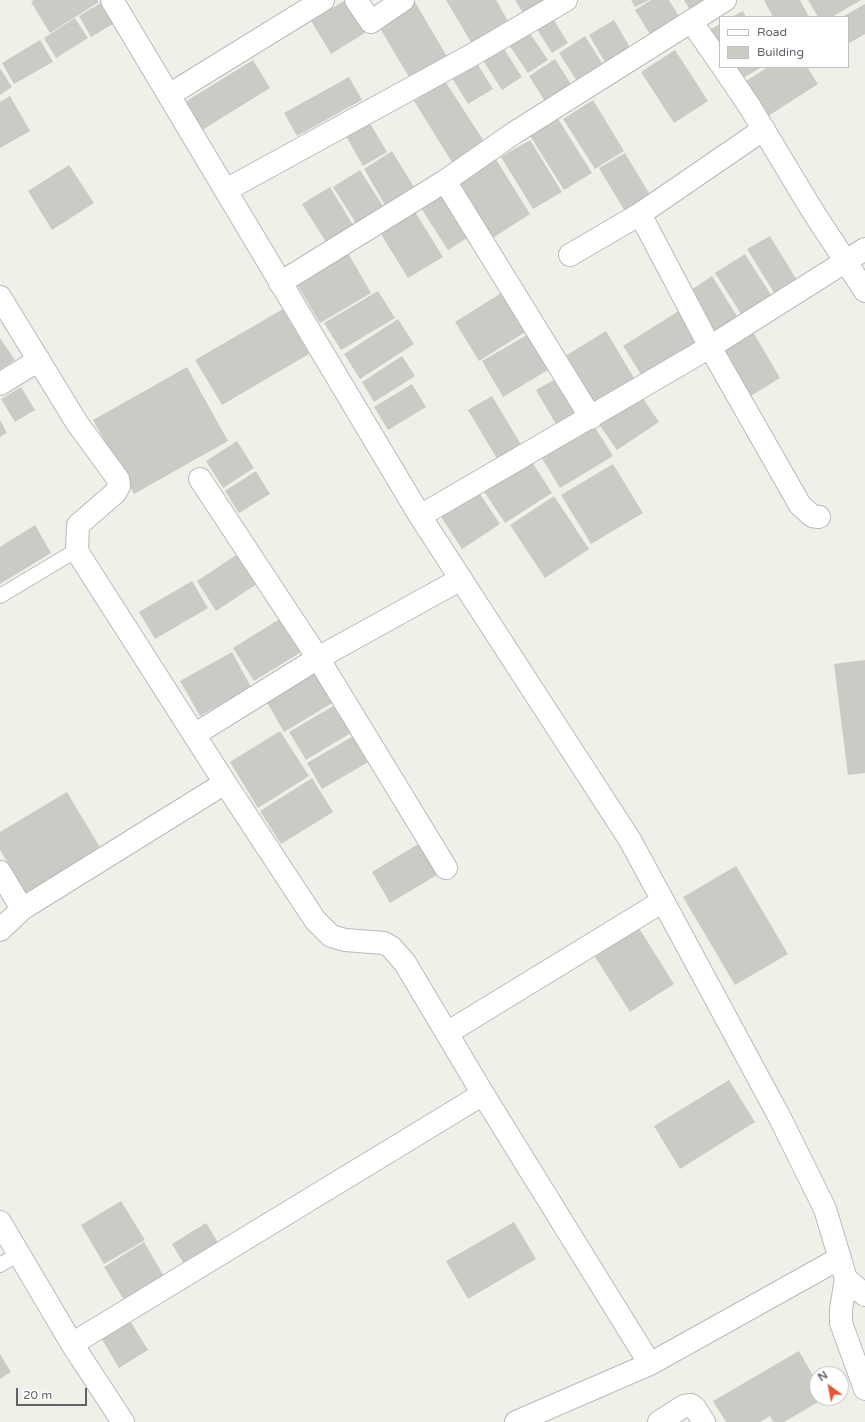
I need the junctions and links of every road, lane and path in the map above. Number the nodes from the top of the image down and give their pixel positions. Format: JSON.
{"nodes":[{"id":1,"x":112,"y":0,"type":"edge"},
{"id":2,"x":323,"y":0,"type":"edge"},
{"id":3,"x":356,"y":0,"type":"edge"},
{"id":4,"x":404,"y":0,"type":"edge"},
{"id":5,"x":566,"y":0,"type":"edge"},
{"id":6,"x":724,"y":0,"type":"edge"},
{"id":7,"x":691,"y":21,"type":"junction"},
{"id":8,"x":719,"y":62,"type":"edge"},
{"id":9,"x":724,"y":68,"type":"edge"},
{"id":10,"x":169,"y":95,"type":"junction"},
{"id":11,"x":764,"y":129,"type":"junction"},
{"id":12,"x":445,"y":181,"type":"junction"},
{"id":13,"x":226,"y":190,"type":"junction"},
{"id":14,"x":640,"y":214,"type":"junction"},
{"id":15,"x":865,"y":249,"type":"edge"},
{"id":16,"x":570,"y":255,"type":"dead end"},
{"id":17,"x":846,"y":261,"type":"junction"},
{"id":18,"x":280,"y":283,"type":"junction"},
{"id":19,"x":865,"y":292,"type":"edge"},
{"id":20,"x":0,"y":297,"type":"edge"},
{"id":21,"x":710,"y":347,"type":"junction"},
{"id":22,"x":39,"y":360,"type":"junction"},
{"id":23,"x":0,"y":384,"type":"edge"},
{"id":24,"x":590,"y":418,"type":"junction"},
{"id":25,"x":200,"y":479,"type":"dead end"},
{"id":26,"x":420,"y":516,"type":"junction"},
{"id":27,"x":819,"y":517,"type":"dead end"},
{"id":28,"x":77,"y":550,"type":"junction"},
{"id":29,"x":461,"y":579,"type":"junction"},
{"id":30,"x":0,"y":596,"type":"edge"},
{"id":31,"x":318,"y":658,"type":"junction"},
{"id":32,"x":194,"y":735,"type":"junction"},
{"id":33,"x":225,"y":783,"type":"junction"},
{"id":34,"x":446,"y":868,"type":"dead end"},
{"id":35,"x":0,"y":872,"type":"edge"},
{"id":36,"x":663,"y":901,"type":"junction"},
{"id":37,"x":22,"y":910,"type":"junction"},
{"id":38,"x":0,"y":930,"type":"edge"},
{"id":39,"x":447,"y":1033,"type":"junction"},
{"id":40,"x":484,"y":1094,"type":"junction"},
{"id":41,"x":0,"y":1222,"type":"edge"},
{"id":42,"x":18,"y":1254,"type":"junction"},
{"id":43,"x":840,"y":1258,"type":"junction"},
{"id":44,"x":0,"y":1265,"type":"edge"},
{"id":45,"x":846,"y":1279,"type":"junction"},
{"id":46,"x":865,"y":1295,"type":"edge"},
{"id":47,"x":72,"y":1344,"type":"junction"},
{"id":48,"x":650,"y":1364,"type":"junction"},
{"id":49,"x":865,"y":1389,"type":"edge"},
{"id":50,"x":123,"y":1422,"type":"edge"},
{"id":51,"x":516,"y":1422,"type":"edge"},
{"id":52,"x":659,"y":1422,"type":"edge"},
{"id":53,"x":704,"y":1422,"type":"edge"}],
"edges":[{"from":1,"to":10,"type":"street"},
{"from":2,"to":10,"type":"street"},
{"from":3,"to":4,"type":"street"},
{"from":5,"to":13,"type":"street"},
{"from":6,"to":7,"type":"street"},
{"from":7,"to":8,"type":"street"},
{"from":7,"to":12,"type":"street"},
{"from":9,"to":11,"type":"street"},
{"from":10,"to":13,"type":"street"},
{"from":11,"to":14,"type":"street"},
{"from":11,"to":17,"type":"street"},
{"from":12,"to":18,"type":"street"},
{"from":12,"to":24,"type":"street"},
{"from":13,"to":18,"type":"street"},
{"from":14,"to":16,"type":"street"},
{"from":14,"to":21,"type":"street"},
{"from":15,"to":17,"type":"street"},
{"from":17,"to":19,"type":"street"},
{"from":17,"to":21,"type":"street"},
{"from":18,"to":26,"type":"street"},
{"from":20,"to":22,"type":"street"},
{"from":21,"to":24,"type":"street"},
{"from":21,"to":27,"type":"street"},
{"from":22,"to":23,"type":"street"},
{"from":22,"to":28,"type":"street"},
{"from":24,"to":26,"type":"street"},
{"from":25,"to":31,"type":"street"},
{"from":26,"to":29,"type":"street"},
{"from":28,"to":30,"type":"lane"},
{"from":28,"to":32,"type":"street"},
{"from":29,"to":31,"type":"street"},
{"from":29,"to":36,"type":"street"},
{"from":31,"to":32,"type":"street"},
{"from":31,"to":34,"type":"street"},
{"from":32,"to":33,"type":"street"},
{"from":33,"to":37,"type":"street"},
{"from":33,"to":39,"type":"street"},
{"from":35,"to":37,"type":"street"},
{"from":36,"to":39,"type":"street"},
{"from":36,"to":43,"type":"street"},
{"from":37,"to":38,"type":"street"},
{"from":39,"to":40,"type":"street"},
{"from":40,"to":47,"type":"street"},
{"from":40,"to":48,"type":"street"},
{"from":41,"to":42,"type":"street"},
{"from":42,"to":44,"type":"lane"},
{"from":42,"to":47,"type":"street"},
{"from":43,"to":45,"type":"street"},
{"from":43,"to":48,"type":"street"},
{"from":45,"to":46,"type":"street"},
{"from":45,"to":49,"type":"street"},
{"from":47,"to":50,"type":"street"},
{"from":48,"to":51,"type":"street"},
{"from":52,"to":53,"type":"street"}]}
